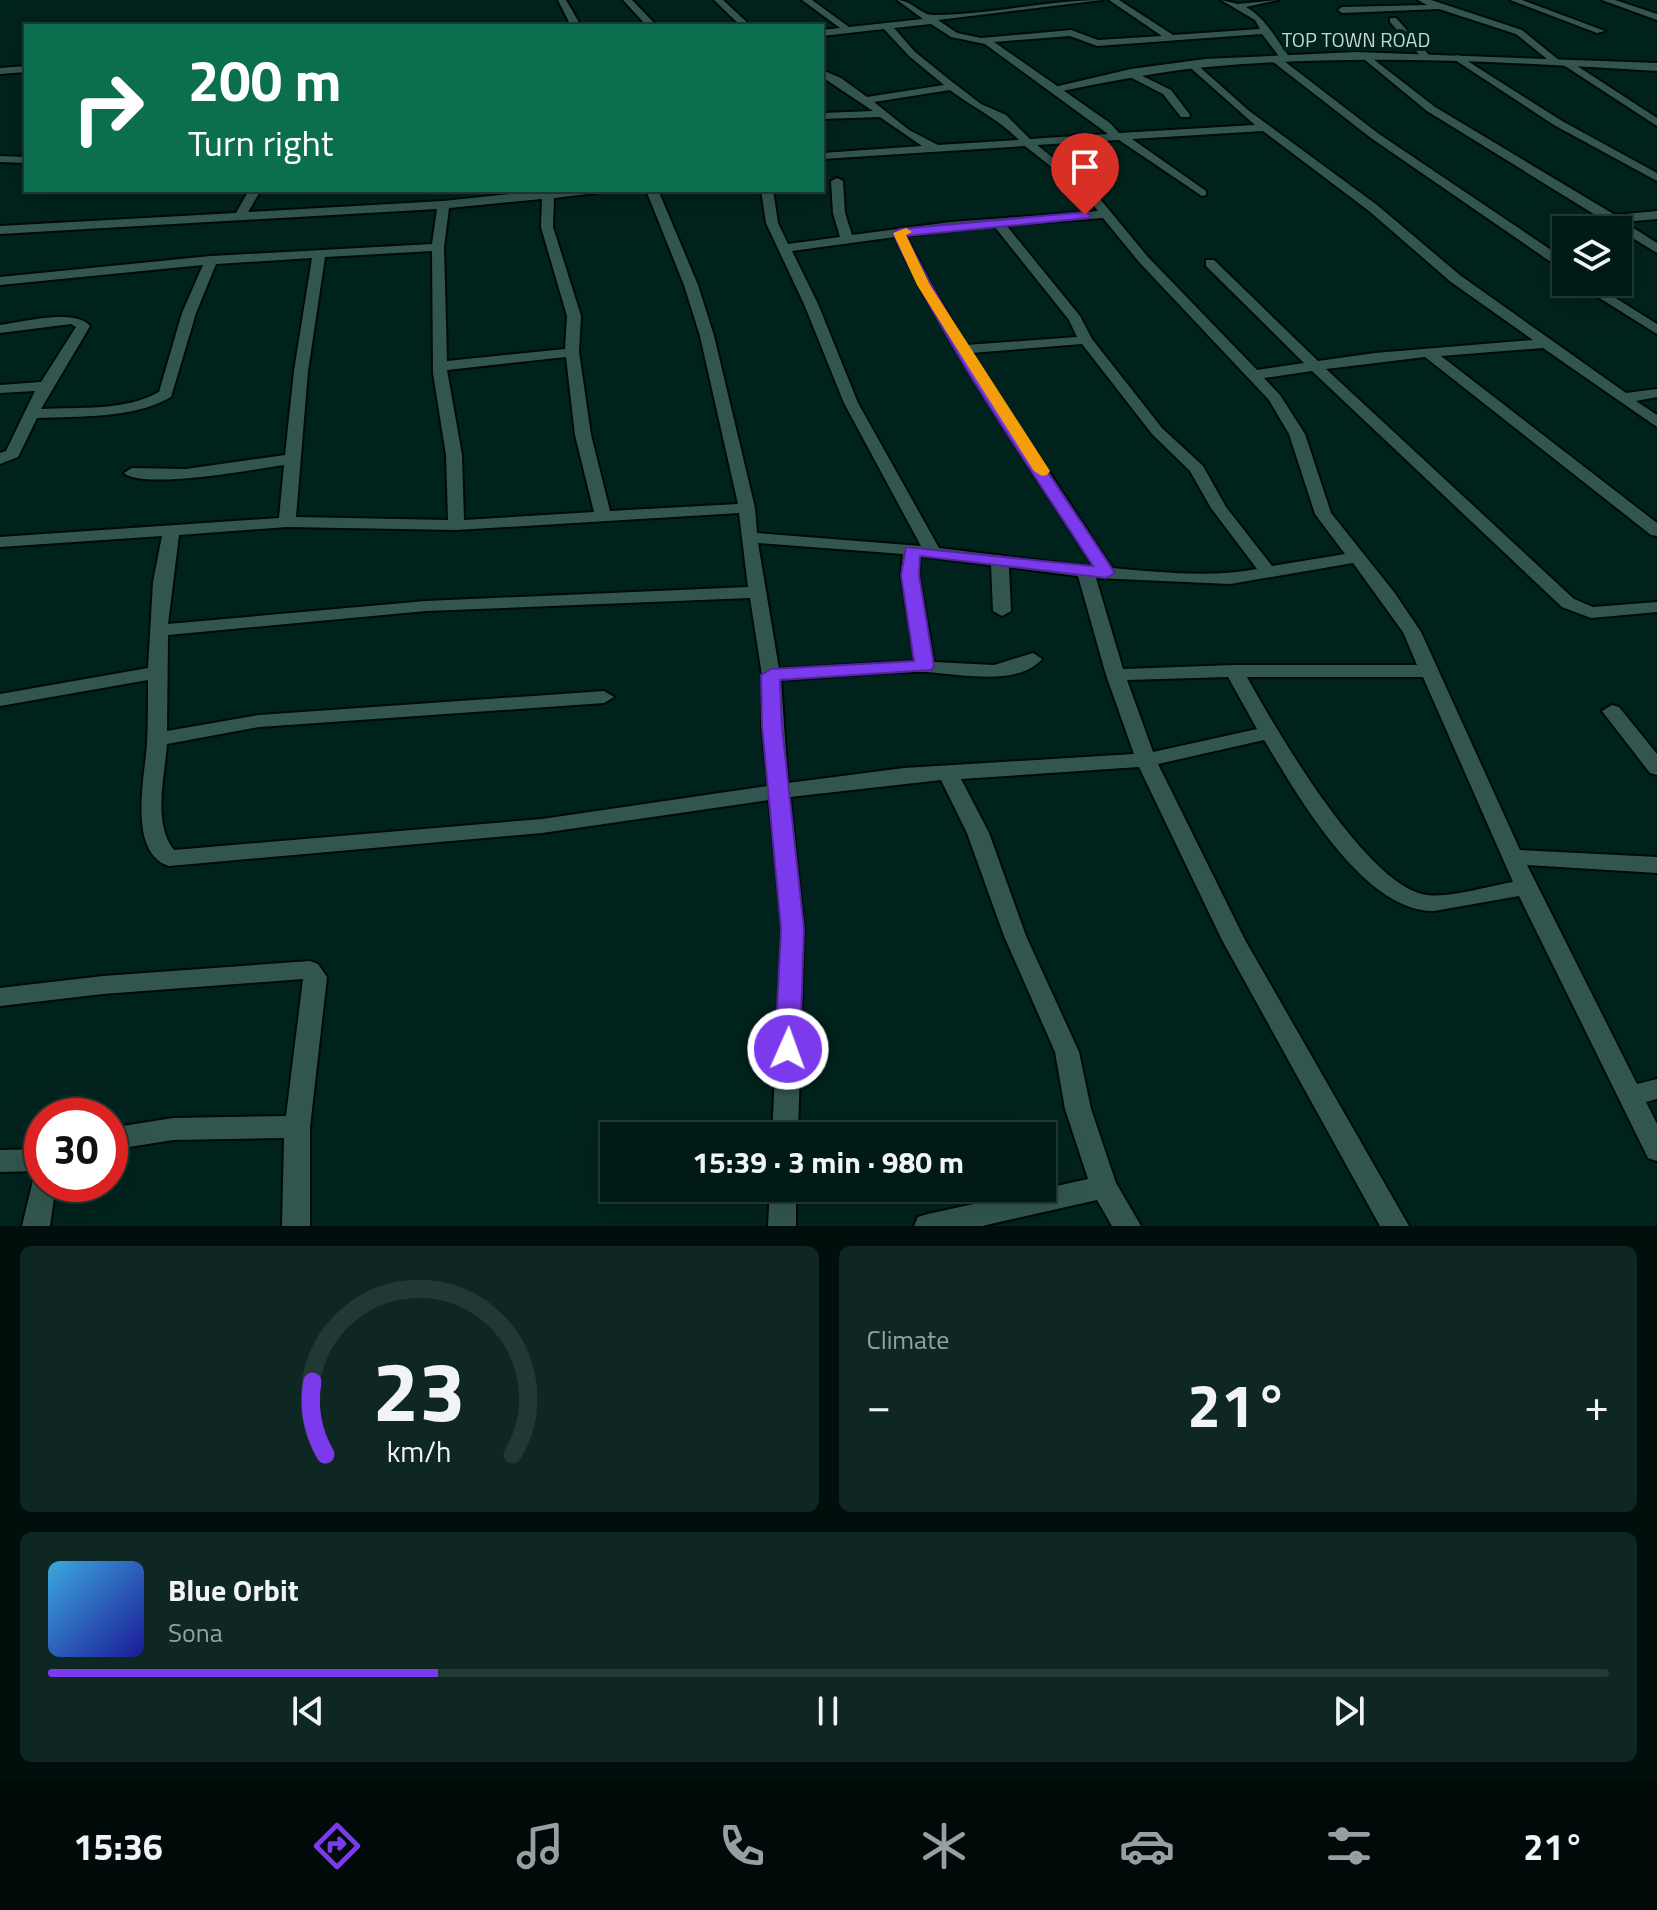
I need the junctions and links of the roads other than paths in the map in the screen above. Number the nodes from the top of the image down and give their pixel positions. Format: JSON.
{"nodes":[{"id":1,"x":562,"y":0,"type":"edge"},
{"id":2,"x":718,"y":0,"type":"edge"},
{"id":3,"x":806,"y":0,"type":"edge"},
{"id":4,"x":901,"y":0,"type":"edge"},
{"id":5,"x":1098,"y":0,"type":"edge"},
{"id":6,"x":1113,"y":0,"type":"edge"},
{"id":7,"x":1225,"y":0,"type":"edge"},
{"id":8,"x":1274,"y":0,"type":"edge"},
{"id":9,"x":1422,"y":0,"type":"edge"},
{"id":10,"x":1514,"y":0,"type":"edge"},
{"id":11,"x":1606,"y":0,"type":"edge"},
{"id":12,"x":629,"y":2,"type":"edge"},
{"id":13,"x":642,"y":2,"type":"edge"},
{"id":14,"x":1239,"y":6,"type":"junction"},
{"id":15,"x":1442,"y":7,"type":"junction"},
{"id":16,"x":1342,"y":10,"type":"dead end"},
{"id":17,"x":1657,"y":17,"type":"edge"},
{"id":18,"x":929,"y":20,"type":"junction"},
{"id":19,"x":1393,"y":20,"type":"dead end"},
{"id":20,"x":575,"y":24,"type":"edge"},
{"id":21,"x":650,"y":24,"type":"edge"},
{"id":22,"x":744,"y":24,"type":"edge"},
{"id":23,"x":886,"y":25,"type":"junction"},
{"id":24,"x":845,"y":28,"type":"junction"},
{"id":25,"x":1265,"y":31,"type":"junction"},
{"id":26,"x":1600,"y":31,"type":"dead end"},
{"id":27,"x":824,"y":33,"type":"edge"},
{"id":28,"x":1170,"y":37,"type":"junction"},
{"id":29,"x":984,"y":40,"type":"junction"},
{"id":30,"x":1368,"y":58,"type":"junction"},
{"id":31,"x":1427,"y":58,"type":"junction"},
{"id":32,"x":1458,"y":58,"type":"junction"},
{"id":33,"x":1281,"y":59,"type":"junction"},
{"id":34,"x":1560,"y":62,"type":"junction"},
{"id":35,"x":1190,"y":63,"type":"junction"},
{"id":36,"x":1657,"y":67,"type":"edge"},
{"id":37,"x":24,"y":69,"type":"edge"},
{"id":38,"x":0,"y":71,"type":"edge"},
{"id":39,"x":1129,"y":73,"type":"junction"},
{"id":40,"x":824,"y":74,"type":"edge"},
{"id":41,"x":952,"y":87,"type":"junction"},
{"id":42,"x":1057,"y":88,"type":"junction"},
{"id":43,"x":866,"y":100,"type":"junction"},
{"id":44,"x":884,"y":114,"type":"junction"},
{"id":45,"x":1185,"y":115,"type":"dead end"},
{"id":46,"x":824,"y":116,"type":"edge"},
{"id":47,"x":1657,"y":123,"type":"edge"},
{"id":48,"x":1264,"y":128,"type":"junction"},
{"id":49,"x":1116,"y":137,"type":"junction"},
{"id":50,"x":1030,"y":145,"type":"junction"},
{"id":51,"x":938,"y":149,"type":"junction"},
{"id":52,"x":824,"y":156,"type":"edge"},
{"id":53,"x":0,"y":159,"type":"edge"},
{"id":54,"x":24,"y":160,"type":"edge"},
{"id":55,"x":1657,"y":165,"type":"edge"},
{"id":56,"x":1637,"y":167,"type":"junction"},
{"id":57,"x":1657,"y":178,"type":"edge"},
{"id":58,"x":837,"y":181,"type":"dead end"},
{"id":59,"x":254,"y":192,"type":"edge"},
{"id":60,"x":561,"y":192,"type":"edge"},
{"id":61,"x":653,"y":192,"type":"edge"},
{"id":62,"x":767,"y":192,"type":"edge"},
{"id":63,"x":1202,"y":193,"type":"dead end"},
{"id":64,"x":548,"y":194,"type":"junction"},
{"id":65,"x":443,"y":205,"type":"junction"},
{"id":66,"x":1107,"y":214,"type":"junction"},
{"id":67,"x":241,"y":215,"type":"junction"},
{"id":68,"x":1657,"y":215,"type":"edge"},
{"id":69,"x":1610,"y":216,"type":"edge"},
{"id":70,"x":1632,"y":217,"type":"edge"},
{"id":71,"x":998,"y":223,"type":"junction"},
{"id":72,"x":0,"y":230,"type":"edge"},
{"id":73,"x":1632,"y":231,"type":"edge"},
{"id":74,"x":899,"y":233,"type":"junction"},
{"id":75,"x":847,"y":239,"type":"junction"},
{"id":76,"x":438,"y":247,"type":"junction"},
{"id":77,"x":783,"y":248,"type":"junction"},
{"id":78,"x":1657,"y":249,"type":"edge"},
{"id":79,"x":319,"y":255,"type":"junction"},
{"id":80,"x":1552,"y":256,"type":"edge"},
{"id":81,"x":211,"y":260,"type":"junction"},
{"id":82,"x":1210,"y":263,"type":"dead end"},
{"id":83,"x":0,"y":281,"type":"edge"},
{"id":84,"x":1603,"y":296,"type":"edge"},
{"id":85,"x":0,"y":329,"type":"edge"},
{"id":86,"x":1657,"y":330,"type":"edge"},
{"id":87,"x":1086,"y":340,"type":"junction"},
{"id":88,"x":1548,"y":343,"type":"junction"},
{"id":89,"x":962,"y":350,"type":"junction"},
{"id":90,"x":572,"y":352,"type":"junction"},
{"id":91,"x":1428,"y":353,"type":"junction"},
{"id":92,"x":442,"y":366,"type":"junction"},
{"id":93,"x":1315,"y":367,"type":"junction"},
{"id":94,"x":1255,"y":375,"type":"junction"},
{"id":95,"x":45,"y":386,"type":"junction"},
{"id":96,"x":0,"y":389,"type":"edge"},
{"id":97,"x":1657,"y":393,"type":"edge"},
{"id":98,"x":1624,"y":398,"type":"junction"},
{"id":99,"x":31,"y":414,"type":"junction"},
{"id":100,"x":1657,"y":422,"type":"edge"},
{"id":101,"x":0,"y":459,"type":"edge"},
{"id":102,"x":293,"y":459,"type":"junction"},
{"id":103,"x":132,"y":473,"type":"dead end"},
{"id":104,"x":747,"y":508,"type":"junction"},
{"id":105,"x":603,"y":517,"type":"junction"},
{"id":106,"x":287,"y":522,"type":"junction"},
{"id":107,"x":456,"y":525,"type":"junction"},
{"id":108,"x":171,"y":531,"type":"junction"},
{"id":109,"x":1657,"y":531,"type":"edge"},
{"id":110,"x":749,"y":537,"type":"junction"},
{"id":111,"x":0,"y":542,"type":"edge"},
{"id":112,"x":912,"y":550,"type":"junction"},
{"id":113,"x":933,"y":553,"type":"junction"},
{"id":114,"x":1355,"y":557,"type":"junction"},
{"id":115,"x":1000,"y":563,"type":"junction"},
{"id":116,"x":1267,"y":571,"type":"junction"},
{"id":117,"x":1085,"y":572,"type":"junction"},
{"id":118,"x":1106,"y":573,"type":"junction"},
{"id":119,"x":757,"y":592,"type":"junction"},
{"id":120,"x":1657,"y":607,"type":"edge"},
{"id":121,"x":1002,"y":611,"type":"dead end"},
{"id":122,"x":160,"y":630,"type":"junction"},
{"id":123,"x":1033,"y":659,"type":"dead end"},
{"id":124,"x":925,"y":666,"type":"junction"},
{"id":125,"x":1234,"y":671,"type":"junction"},
{"id":126,"x":1428,"y":671,"type":"junction"},
{"id":127,"x":155,"y":673,"type":"junction"},
{"id":128,"x":771,"y":675,"type":"junction"},
{"id":129,"x":1115,"y":675,"type":"junction"},
{"id":130,"x":604,"y":697,"type":"dead end"},
{"id":131,"x":0,"y":700,"type":"edge"},
{"id":132,"x":1612,"y":711,"type":"dead end"},
{"id":133,"x":1269,"y":733,"type":"junction"},
{"id":134,"x":157,"y":739,"type":"junction"},
{"id":135,"x":1146,"y":760,"type":"junction"},
{"id":136,"x":1657,"y":768,"type":"edge"},
{"id":137,"x":948,"y":774,"type":"junction"},
{"id":138,"x":780,"y":791,"type":"junction"},
{"id":139,"x":1514,"y":857,"type":"junction"},
{"id":140,"x":1657,"y":865,"type":"edge"},
{"id":141,"x":1526,"y":887,"type":"junction"},
{"id":142,"x":0,"y":997,"type":"edge"},
{"id":143,"x":1657,"y":1089,"type":"edge"},
{"id":144,"x":1629,"y":1097,"type":"junction"},
{"id":145,"x":786,"y":1122,"type":"edge"},
{"id":146,"x":297,"y":1127,"type":"junction"},
{"id":147,"x":128,"y":1136,"type":"edge"},
{"id":148,"x":1657,"y":1150,"type":"edge"},
{"id":149,"x":24,"y":1160,"type":"edge"},
{"id":150,"x":0,"y":1161,"type":"edge"},
{"id":151,"x":1104,"y":1187,"type":"junction"},
{"id":152,"x":40,"y":1202,"type":"edge"},
{"id":153,"x":783,"y":1202,"type":"edge"},
{"id":154,"x":36,"y":1226,"type":"edge"},
{"id":155,"x":296,"y":1226,"type":"edge"},
{"id":156,"x":782,"y":1226,"type":"edge"},
{"id":157,"x":928,"y":1226,"type":"edge"},
{"id":158,"x":1127,"y":1226,"type":"edge"},
{"id":159,"x":1395,"y":1226,"type":"edge"}],
"edges":[{"from":1,"to":20,"type":"street"},
{"from":2,"to":22,"type":"street"},
{"from":3,"to":24,"type":"street"},
{"from":4,"to":18,"type":"street"},
{"from":5,"to":18,"type":"street"},
{"from":6,"to":28,"type":"street"},
{"from":7,"to":14,"type":"street"},
{"from":8,"to":14,"type":"street"},
{"from":9,"to":15,"type":"street"},
{"from":10,"to":26,"type":"street"},
{"from":11,"to":17,"type":"street"},
{"from":12,"to":13,"type":"street"},
{"from":12,"to":21,"type":"street"},
{"from":14,"to":25,"type":"street"},
{"from":15,"to":16,"type":"street"},
{"from":15,"to":34,"type":"street"},
{"from":18,"to":23,"type":"street"},
{"from":18,"to":29,"type":"street"},
{"from":19,"to":31,"type":"street"},
{"from":23,"to":24,"type":"street"},
{"from":23,"to":41,"type":"street"},
{"from":24,"to":27,"type":"street"},
{"from":25,"to":28,"type":"street"},
{"from":25,"to":33,"type":"street"},
{"from":28,"to":29,"type":"street"},
{"from":29,"to":42,"type":"street"},
{"from":30,"to":31,"type":"street","name":"TOP TOWN ROAD"},
{"from":30,"to":33,"type":"street","name":"TOP TOWN ROAD"},
{"from":30,"to":69,"type":"street"},
{"from":31,"to":32,"type":"street","name":"TOP TOWN ROAD"},
{"from":32,"to":34,"type":"street","name":"TOP TOWN ROAD"},
{"from":32,"to":56,"type":"street"},
{"from":33,"to":35,"type":"street","name":"TOP TOWN ROAD"},
{"from":33,"to":80,"type":"street"},
{"from":34,"to":36,"type":"street","name":"TOP TOWN ROAD"},
{"from":34,"to":47,"type":"street"},
{"from":35,"to":39,"type":"street","name":"TOP TOWN ROAD"},
{"from":35,"to":48,"type":"street"},
{"from":37,"to":38,"type":"street"},
{"from":39,"to":42,"type":"street","name":"TOP TOWN ROAD"},
{"from":39,"to":45,"type":"street"},
{"from":40,"to":43,"type":"street"},
{"from":41,"to":43,"type":"street"},
{"from":41,"to":50,"type":"street"},
{"from":42,"to":49,"type":"street"},
{"from":43,"to":44,"type":"street"},
{"from":44,"to":46,"type":"street"},
{"from":44,"to":51,"type":"street"},
{"from":48,"to":49,"type":"street"},
{"from":48,"to":88,"type":"street"},
{"from":49,"to":50,"type":"street"},
{"from":49,"to":63,"type":"street"},
{"from":50,"to":51,"type":"street"},
{"from":50,"to":66,"type":"street"},
{"from":51,"to":52,"type":"street"},
{"from":53,"to":54,"type":"street"},
{"from":55,"to":56,"type":"street"},
{"from":56,"to":57,"type":"street"},
{"from":58,"to":75,"type":"street"},
{"from":59,"to":67,"type":"street"},
{"from":60,"to":64,"type":"street"},
{"from":61,"to":104,"type":"street"},
{"from":62,"to":77,"type":"street"},
{"from":64,"to":65,"type":"street"},
{"from":64,"to":90,"type":"street"},
{"from":65,"to":67,"type":"street"},
{"from":65,"to":76,"type":"street"},
{"from":66,"to":71,"type":"street"},
{"from":66,"to":94,"type":"street"},
{"from":67,"to":72,"type":"street"},
{"from":68,"to":70,"type":"street"},
{"from":71,"to":74,"type":"street"},
{"from":71,"to":87,"type":"street"},
{"from":73,"to":78,"type":"street"},
{"from":74,"to":75,"type":"street"},
{"from":74,"to":89,"type":"street"},
{"from":75,"to":77,"type":"street"},
{"from":76,"to":79,"type":"street"},
{"from":76,"to":92,"type":"street"},
{"from":77,"to":113,"type":"street"},
{"from":79,"to":81,"type":"street"},
{"from":79,"to":102,"type":"street"},
{"from":81,"to":83,"type":"street"},
{"from":81,"to":99,"type":"street"},
{"from":82,"to":93,"type":"street"},
{"from":84,"to":86,"type":"street"},
{"from":85,"to":95,"type":"street"},
{"from":87,"to":89,"type":"street"},
{"from":87,"to":116,"type":"street"},
{"from":88,"to":91,"type":"street"},
{"from":88,"to":98,"type":"street"},
{"from":89,"to":118,"type":"street"},
{"from":90,"to":92,"type":"street"},
{"from":90,"to":105,"type":"street"},
{"from":91,"to":93,"type":"street"},
{"from":91,"to":109,"type":"street"},
{"from":92,"to":107,"type":"street"},
{"from":93,"to":94,"type":"street"},
{"from":93,"to":120,"type":"street"},
{"from":94,"to":114,"type":"street"},
{"from":95,"to":96,"type":"street"},
{"from":95,"to":99,"type":"street"},
{"from":97,"to":98,"type":"street"},
{"from":98,"to":100,"type":"street"},
{"from":99,"to":101,"type":"street"},
{"from":102,"to":103,"type":"street"},
{"from":102,"to":106,"type":"street"},
{"from":104,"to":105,"type":"street"},
{"from":104,"to":110,"type":"street"},
{"from":105,"to":107,"type":"street"},
{"from":106,"to":107,"type":"street"},
{"from":106,"to":108,"type":"street"},
{"from":108,"to":111,"type":"street"},
{"from":108,"to":122,"type":"street"},
{"from":110,"to":112,"type":"street"},
{"from":110,"to":119,"type":"street"},
{"from":112,"to":113,"type":"street"},
{"from":112,"to":124,"type":"street"},
{"from":113,"to":115,"type":"street"},
{"from":114,"to":116,"type":"street"},
{"from":114,"to":126,"type":"street"},
{"from":115,"to":117,"type":"street"},
{"from":115,"to":121,"type":"street"},
{"from":116,"to":118,"type":"street"},
{"from":117,"to":118,"type":"street"},
{"from":117,"to":129,"type":"street"},
{"from":119,"to":122,"type":"street"},
{"from":119,"to":128,"type":"street"},
{"from":122,"to":127,"type":"street"},
{"from":123,"to":124,"type":"street"},
{"from":124,"to":128,"type":"street"},
{"from":125,"to":126,"type":"street"},
{"from":125,"to":129,"type":"street"},
{"from":125,"to":133,"type":"street"},
{"from":126,"to":139,"type":"street"},
{"from":127,"to":131,"type":"street"},
{"from":127,"to":134,"type":"street"},
{"from":128,"to":138,"type":"street"},
{"from":129,"to":135,"type":"street"},
{"from":130,"to":134,"type":"street"},
{"from":132,"to":136,"type":"street"},
{"from":133,"to":135,"type":"street"},
{"from":133,"to":141,"type":"street"},
{"from":134,"to":138,"type":"street"},
{"from":135,"to":137,"type":"street"},
{"from":135,"to":159,"type":"street"},
{"from":137,"to":138,"type":"street"},
{"from":137,"to":151,"type":"street"},
{"from":138,"to":145,"type":"street"},
{"from":139,"to":140,"type":"street"},
{"from":139,"to":141,"type":"street"},
{"from":141,"to":144,"type":"street"},
{"from":142,"to":146,"type":"street"},
{"from":143,"to":144,"type":"street"},
{"from":144,"to":148,"type":"street"},
{"from":146,"to":147,"type":"street"},
{"from":146,"to":155,"type":"street"},
{"from":149,"to":150,"type":"street"},
{"from":151,"to":157,"type":"street"},
{"from":151,"to":158,"type":"street"},
{"from":152,"to":154,"type":"street"},
{"from":153,"to":156,"type":"street"}]}
